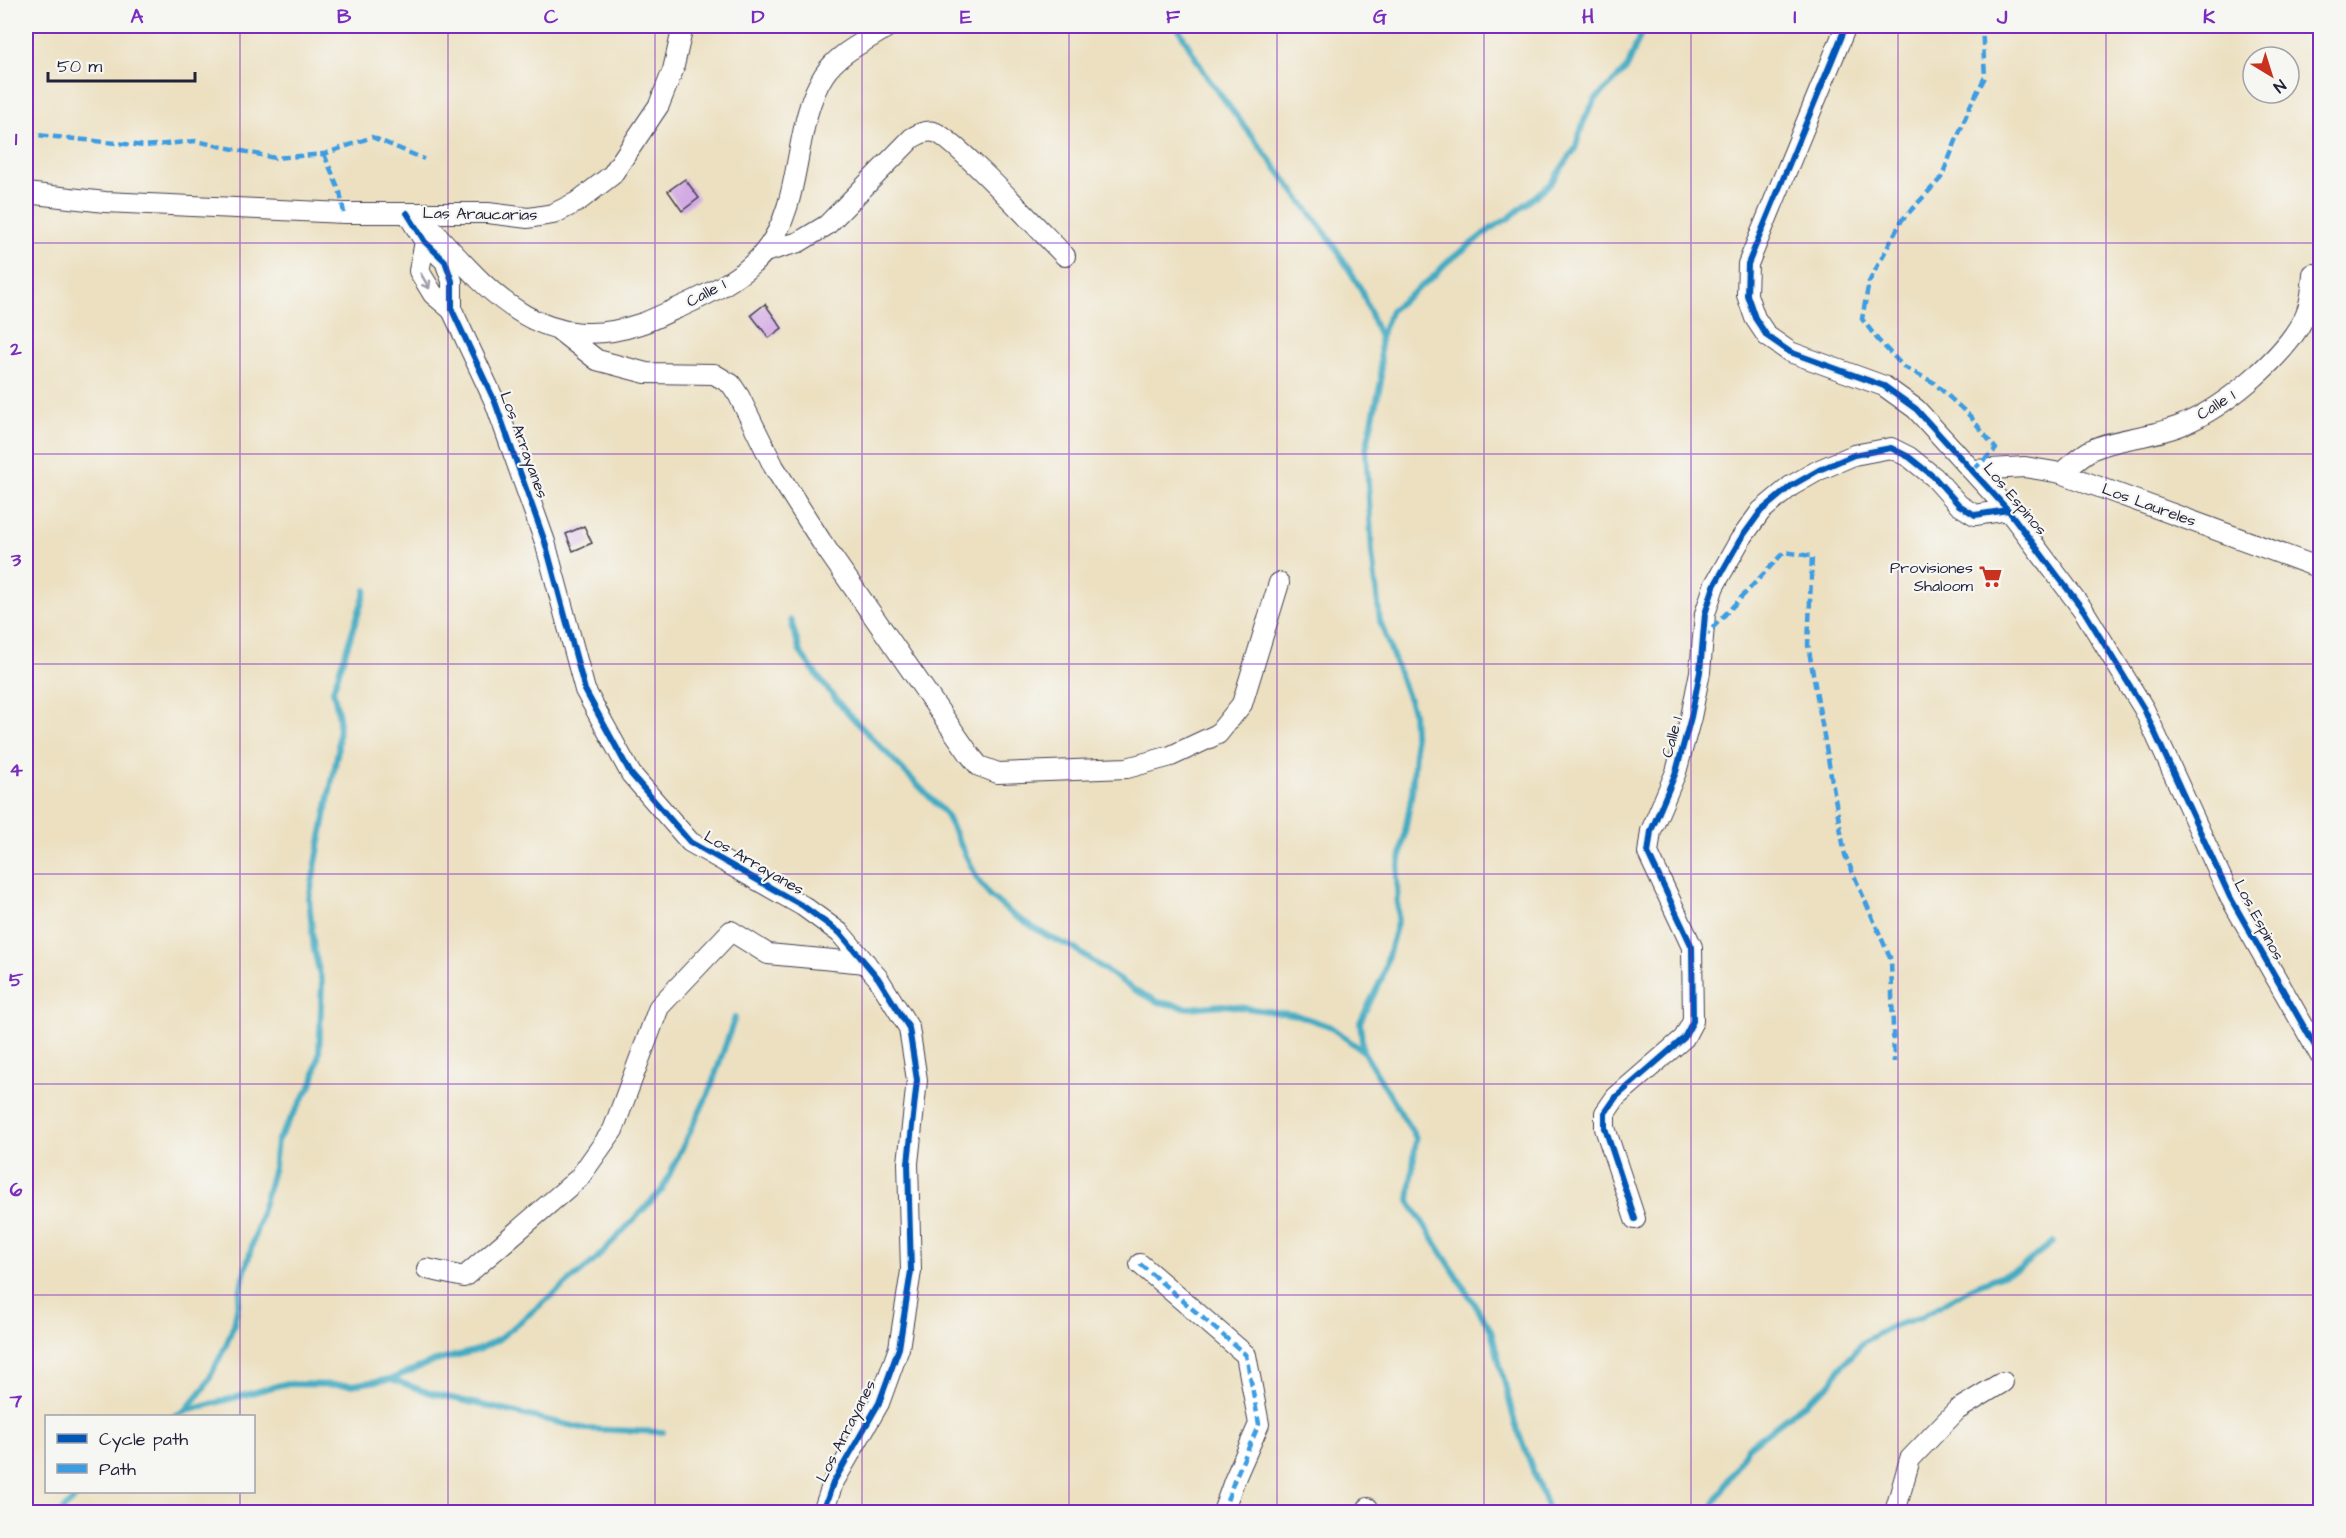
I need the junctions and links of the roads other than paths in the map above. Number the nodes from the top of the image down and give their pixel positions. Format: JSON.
{"nodes":[{"id":1,"x":684,"y":26,"type":"edge"},
{"id":2,"x":889,"y":26,"type":"edge"},
{"id":3,"x":1846,"y":26,"type":"edge"},
{"id":4,"x":26,"y":193,"type":"edge"},
{"id":5,"x":412,"y":213,"type":"junction"},
{"id":6,"x":765,"y":252,"type":"junction"},
{"id":7,"x":1065,"y":256,"type":"dead end"},
{"id":8,"x":2313,"y":274,"type":"dead end"},
{"id":9,"x":560,"y":331,"type":"junction"},
{"id":10,"x":1973,"y":470,"type":"junction"},
{"id":11,"x":2061,"y":473,"type":"junction"},
{"id":12,"x":2008,"y":510,"type":"junction"},
{"id":13,"x":2320,"y":568,"type":"edge"},
{"id":14,"x":1279,"y":583,"type":"dead end"},
{"id":15,"x":866,"y":963,"type":"junction"},
{"id":16,"x":2320,"y":1055,"type":"edge"},
{"id":17,"x":1635,"y":1219,"type":"dead end"},
{"id":18,"x":1140,"y":1264,"type":"dead end"},
{"id":19,"x":427,"y":1269,"type":"dead end"},
{"id":20,"x":2003,"y":1382,"type":"dead end"},
{"id":21,"x":823,"y":1512,"type":"edge"},
{"id":22,"x":1223,"y":1512,"type":"edge"},
{"id":23,"x":1895,"y":1512,"type":"edge"}],
"edges":[{"from":1,"to":5,"type":"street","name":"Las Araucarias"},
{"from":2,"to":6,"type":"street","name":"Calle 1"},
{"from":3,"to":10,"type":"street","name":"Los Espinos"},
{"from":4,"to":5,"type":"street","name":"Las Araucarias"},
{"from":5,"to":9,"type":"street","name":"Calle 1"},
{"from":5,"to":15,"type":"street","name":"Los Arrayanes"},
{"from":6,"to":7,"type":"street"},
{"from":6,"to":9,"type":"street","name":"Calle 1"},
{"from":8,"to":11,"type":"street","name":"Calle 1"},
{"from":9,"to":14,"type":"street"},
{"from":10,"to":11,"type":"street","name":"Los Laureles"},
{"from":10,"to":12,"type":"street","name":"Los Espinos"},
{"from":11,"to":13,"type":"street","name":"Los Laureles"},
{"from":12,"to":16,"type":"street","name":"Los Espinos"},
{"from":12,"to":17,"type":"street","name":"Calle 1"},
{"from":15,"to":19,"type":"street"},
{"from":15,"to":21,"type":"street","name":"Los Arrayanes"},
{"from":18,"to":22,"type":"street"},
{"from":20,"to":23,"type":"street"}]}
